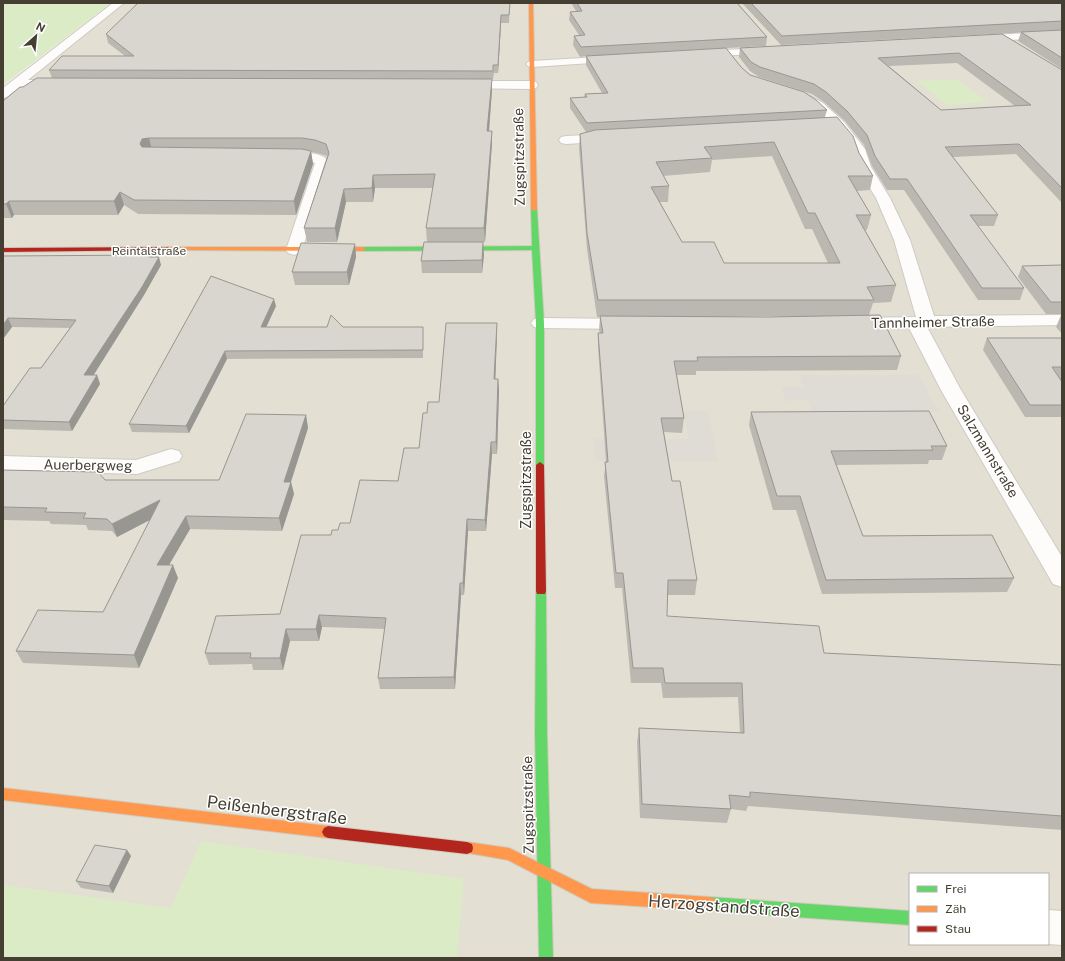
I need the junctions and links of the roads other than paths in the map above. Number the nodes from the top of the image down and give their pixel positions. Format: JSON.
{"nodes":[{"id":1,"x":119,"y":3,"type":"edge"},
{"id":2,"x":531,"y":3,"type":"edge"},
{"id":3,"x":1062,"y":34,"type":"edge"},
{"id":4,"x":1001,"y":38,"type":"junction"},
{"id":5,"x":767,"y":39,"type":"edge"},
{"id":6,"x":970,"y":39,"type":"edge"},
{"id":7,"x":1020,"y":49,"type":"edge"},
{"id":8,"x":687,"y":55,"type":"edge"},
{"id":9,"x":625,"y":59,"type":"edge"},
{"id":10,"x":532,"y":64,"type":"junction"},
{"id":11,"x":17,"y":84,"type":"junction"},
{"id":12,"x":73,"y":84,"type":"edge"},
{"id":13,"x":450,"y":85,"type":"edge"},
{"id":14,"x":532,"y":85,"type":"junction"},
{"id":15,"x":788,"y":91,"type":"edge"},
{"id":16,"x":3,"y":94,"type":"edge"},
{"id":17,"x":839,"y":125,"type":"junction"},
{"id":18,"x":823,"y":126,"type":"edge"},
{"id":19,"x":619,"y":138,"type":"edge"},
{"id":20,"x":566,"y":140,"type":"dead end"},
{"id":21,"x":266,"y":156,"type":"edge"},
{"id":22,"x":534,"y":248,"type":"junction"},
{"id":23,"x":3,"y":250,"type":"edge"},
{"id":24,"x":294,"y":250,"type":"junction"},
{"id":25,"x":1062,"y":320,"type":"edge"},
{"id":26,"x":921,"y":322,"type":"junction"},
{"id":27,"x":540,"y":323,"type":"junction"},
{"id":28,"x":836,"y":323,"type":"edge"},
{"id":29,"x":646,"y":324,"type":"edge"},
{"id":30,"x":171,"y":456,"type":"dead end"},
{"id":31,"x":3,"y":463,"type":"edge"},
{"id":32,"x":1061,"y":574,"type":"edge"},
{"id":33,"x":3,"y":794,"type":"edge"},
{"id":34,"x":543,"y":872,"type":"junction"},
{"id":35,"x":909,"y":918,"type":"edge"},
{"id":36,"x":1049,"y":927,"type":"edge"},
{"id":37,"x":1062,"y":928,"type":"edge"},
{"id":38,"x":546,"y":958,"type":"edge"}],
"edges":[{"from":1,"to":11,"type":"street"},
{"from":2,"to":10,"type":"street","name":"Zugspitzstraße"},
{"from":3,"to":4,"type":"street"},
{"from":4,"to":6,"type":"street"},
{"from":4,"to":7,"type":"street"},
{"from":5,"to":8,"type":"street"},
{"from":9,"to":10,"type":"street"},
{"from":10,"to":14,"type":"street","name":"Zugspitzstraße"},
{"from":11,"to":12,"type":"street"},
{"from":11,"to":16,"type":"street"},
{"from":13,"to":14,"type":"street"},
{"from":14,"to":22,"type":"street","name":"Zugspitzstraße"},
{"from":15,"to":17,"type":"street","name":"Salzmannstraße"},
{"from":17,"to":18,"type":"street"},
{"from":17,"to":26,"type":"street","name":"Salzmannstraße"},
{"from":19,"to":20,"type":"street"},
{"from":21,"to":24,"type":"street"},
{"from":22,"to":24,"type":"street","name":"Reintalstraße"},
{"from":22,"to":27,"type":"street","name":"Zugspitzstraße"},
{"from":23,"to":24,"type":"street","name":"Reintalstraße"},
{"from":25,"to":26,"type":"street","name":"Tannheimer Straße"},
{"from":26,"to":28,"type":"street","name":"Tannheimer Straße"},
{"from":26,"to":32,"type":"street","name":"Salzmannstraße"},
{"from":27,"to":29,"type":"street"},
{"from":27,"to":34,"type":"street","name":"Zugspitzstraße"},
{"from":30,"to":31,"type":"street","name":"Auerbergweg"},
{"from":33,"to":34,"type":"street","name":"Peißenbergstraße"},
{"from":34,"to":35,"type":"street","name":"Herzogstandstraße"},
{"from":34,"to":38,"type":"street","name":"Zugspitzstraße"},
{"from":36,"to":37,"type":"street"}]}
